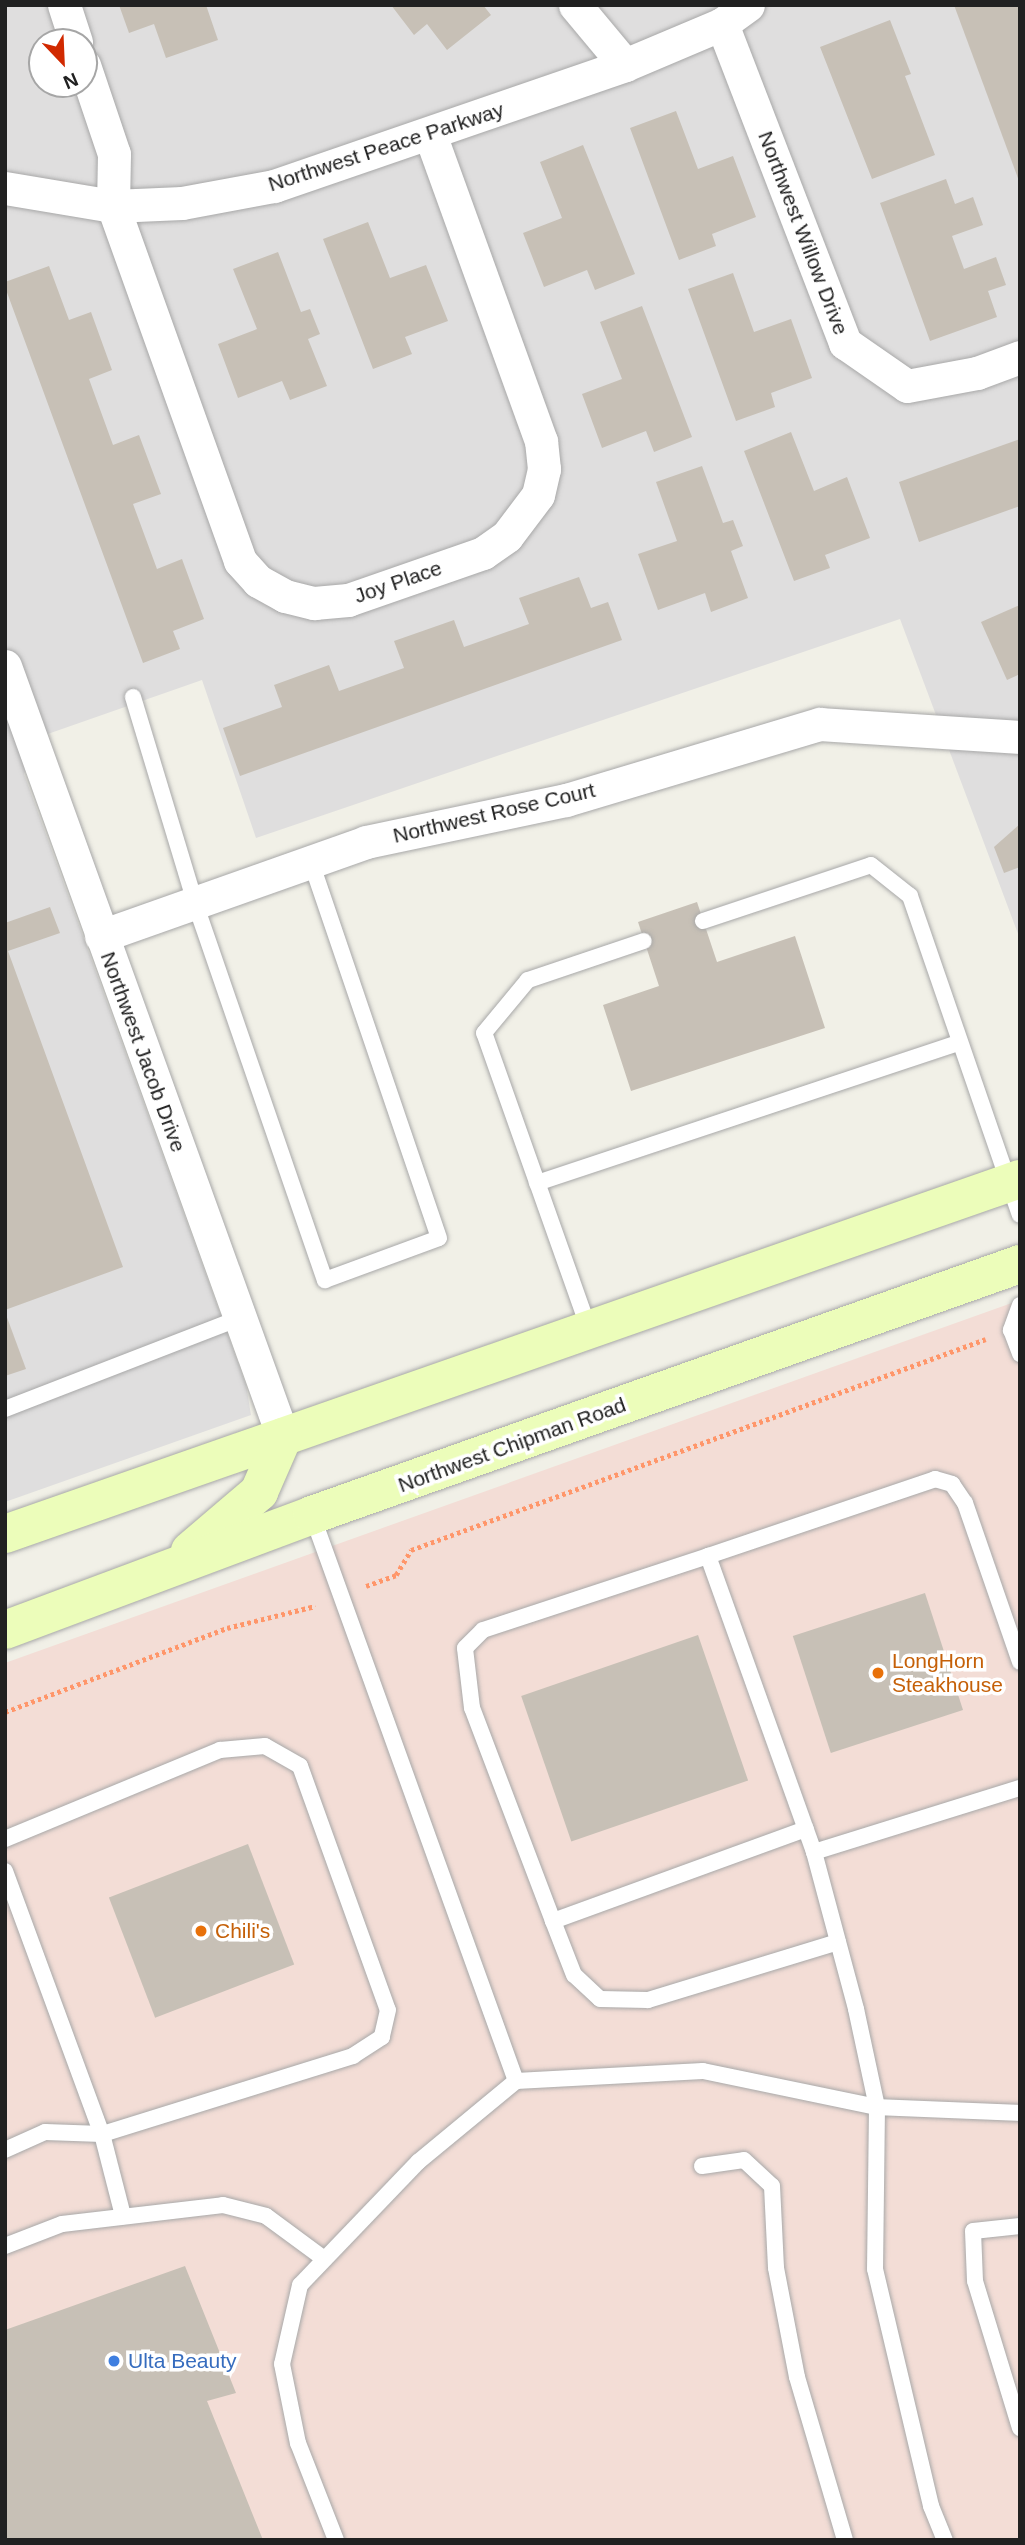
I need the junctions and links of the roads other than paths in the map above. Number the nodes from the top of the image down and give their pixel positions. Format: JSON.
{"nodes":[{"id":1,"x":64,"y":5,"type":"edge"},
{"id":2,"x":575,"y":5,"type":"edge"},
{"id":3,"x":735,"y":14,"type":"edge"},
{"id":4,"x":71,"y":28,"type":"edge"},
{"id":5,"x":625,"y":65,"type":"junction"},
{"id":6,"x":95,"y":98,"type":"edge"},
{"id":7,"x":430,"y":134,"type":"junction"},
{"id":8,"x":5,"y":188,"type":"edge"},
{"id":9,"x":113,"y":206,"type":"junction"},
{"id":10,"x":1020,"y":357,"type":"edge"},
{"id":11,"x":6,"y":672,"type":"edge"},
{"id":12,"x":133,"y":697,"type":"dead end"},
{"id":13,"x":1020,"y":737,"type":"edge"},
{"id":14,"x":311,"y":862,"type":"junction"},
{"id":15,"x":195,"y":903,"type":"junction"},
{"id":16,"x":703,"y":921,"type":"dead end"},
{"id":17,"x":101,"y":936,"type":"junction"},
{"id":18,"x":644,"y":941,"type":"dead end"},
{"id":19,"x":958,"y":1043,"type":"junction"},
{"id":20,"x":537,"y":1184,"type":"junction"},
{"id":21,"x":1016,"y":1192,"type":"edge"},
{"id":22,"x":1020,"y":1264,"type":"edge"},
{"id":23,"x":1020,"y":1305,"type":"edge"},
{"id":24,"x":240,"y":1318,"type":"junction"},
{"id":25,"x":589,"y":1329,"type":"junction"},
{"id":26,"x":1020,"y":1354,"type":"edge"},
{"id":27,"x":5,"y":1409,"type":"edge"},
{"id":28,"x":283,"y":1437,"type":"junction"},
{"id":29,"x":312,"y":1516,"type":"junction"},
{"id":30,"x":5,"y":1534,"type":"edge"},
{"id":31,"x":708,"y":1556,"type":"junction"},
{"id":32,"x":170,"y":1569,"type":"junction"},
{"id":33,"x":5,"y":1630,"type":"edge"},
{"id":34,"x":1020,"y":1662,"type":"edge"},
{"id":35,"x":1020,"y":1788,"type":"edge"},
{"id":36,"x":806,"y":1829,"type":"junction"},
{"id":37,"x":5,"y":1839,"type":"edge"},
{"id":38,"x":814,"y":1852,"type":"junction"},
{"id":39,"x":5,"y":1871,"type":"edge"},
{"id":40,"x":553,"y":1921,"type":"junction"},
{"id":41,"x":838,"y":1942,"type":"junction"},
{"id":42,"x":516,"y":2081,"type":"junction"},
{"id":43,"x":877,"y":2107,"type":"junction"},
{"id":44,"x":1020,"y":2113,"type":"edge"},
{"id":45,"x":102,"y":2134,"type":"junction"},
{"id":46,"x":5,"y":2150,"type":"edge"},
{"id":47,"x":702,"y":2166,"type":"dead end"},
{"id":48,"x":123,"y":2216,"type":"junction"},
{"id":49,"x":1020,"y":2227,"type":"edge"},
{"id":50,"x":5,"y":2246,"type":"edge"},
{"id":51,"x":323,"y":2258,"type":"junction"},
{"id":52,"x":1020,"y":2428,"type":"edge"},
{"id":53,"x":336,"y":2540,"type":"edge"},
{"id":54,"x":845,"y":2540,"type":"edge"},
{"id":55,"x":945,"y":2540,"type":"edge"}],
"edges":[{"from":1,"to":4,"type":"street"},
{"from":2,"to":5,"type":"street"},
{"from":3,"to":5,"type":"street","name":"Northwest Peace Parkway"},
{"from":3,"to":10,"type":"street","name":"Northwest Willow Drive"},
{"from":5,"to":7,"type":"street","name":"Northwest Peace Parkway"},
{"from":6,"to":9,"type":"street"},
{"from":7,"to":9,"type":"street","name":"Northwest Peace Parkway"},
{"from":7,"to":9,"type":"street","name":"Joy Place"},
{"from":8,"to":9,"type":"street","name":"Northwest Peace Parkway"},
{"from":11,"to":17,"type":"street","name":"Northwest Jacob Drive"},
{"from":12,"to":15,"type":"lane"},
{"from":13,"to":14,"type":"street","name":"Northwest Rose Court"},
{"from":14,"to":15,"type":"street","name":"Northwest Rose Court"},
{"from":14,"to":15,"type":"lane"},
{"from":15,"to":17,"type":"street","name":"Northwest Rose Court"},
{"from":16,"to":19,"type":"lane"},
{"from":17,"to":24,"type":"street","name":"Northwest Jacob Drive"},
{"from":18,"to":20,"type":"lane"},
{"from":19,"to":20,"type":"lane"},
{"from":19,"to":21,"type":"lane"},
{"from":20,"to":25,"type":"lane"},
{"from":21,"to":25,"type":"main road"},
{"from":22,"to":29,"type":"main road","name":"Northwest Chipman Road"},
{"from":23,"to":26,"type":"lane"},
{"from":24,"to":27,"type":"lane"},
{"from":24,"to":28,"type":"street","name":"Northwest Jacob Drive"},
{"from":25,"to":28,"type":"main road"},
{"from":28,"to":30,"type":"main road"},
{"from":28,"to":32,"type":"main road"},
{"from":29,"to":32,"type":"main road","name":"Northwest Chipman Road"},
{"from":29,"to":42,"type":"lane"},
{"from":31,"to":34,"type":"lane"},
{"from":31,"to":36,"type":"lane"},
{"from":31,"to":40,"type":"lane"},
{"from":32,"to":33,"type":"main road","name":"Northwest Chipman Road"},
{"from":35,"to":38,"type":"lane"},
{"from":36,"to":38,"type":"lane"},
{"from":36,"to":40,"type":"lane"},
{"from":37,"to":45,"type":"lane"},
{"from":38,"to":41,"type":"lane"},
{"from":39,"to":45,"type":"lane"},
{"from":40,"to":41,"type":"lane"},
{"from":41,"to":43,"type":"lane"},
{"from":42,"to":43,"type":"lane"},
{"from":42,"to":51,"type":"lane"},
{"from":43,"to":44,"type":"lane"},
{"from":43,"to":55,"type":"lane"},
{"from":45,"to":46,"type":"lane"},
{"from":45,"to":48,"type":"lane"},
{"from":47,"to":54,"type":"lane"},
{"from":48,"to":50,"type":"lane"},
{"from":48,"to":51,"type":"lane"},
{"from":49,"to":52,"type":"lane"},
{"from":51,"to":53,"type":"lane"}]}
